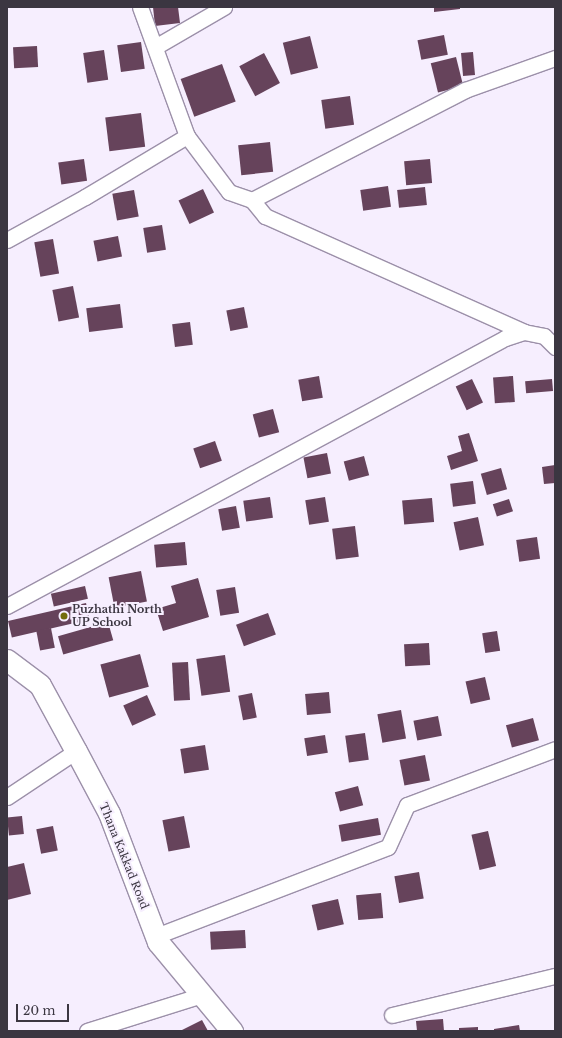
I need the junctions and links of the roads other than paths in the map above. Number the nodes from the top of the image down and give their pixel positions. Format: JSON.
{"nodes":[{"id":1,"x":140,"y":7,"type":"edge"},
{"id":2,"x":224,"y":7,"type":"edge"},
{"id":3,"x":155,"y":48,"type":"junction"},
{"id":4,"x":555,"y":58,"type":"edge"},
{"id":5,"x":187,"y":136,"type":"junction"},
{"id":6,"x":252,"y":200,"type":"junction"},
{"id":7,"x":7,"y":240,"type":"edge"},
{"id":8,"x":524,"y":332,"type":"junction"},
{"id":9,"x":550,"y":333,"type":"edge"},
{"id":10,"x":555,"y":347,"type":"edge"},
{"id":11,"x":7,"y":606,"type":"edge"},
{"id":12,"x":7,"y":660,"type":"edge"},
{"id":13,"x":555,"y":749,"type":"edge"},
{"id":14,"x":76,"y":751,"type":"junction"},
{"id":15,"x":7,"y":797,"type":"edge"},
{"id":16,"x":156,"y":936,"type":"junction"},
{"id":17,"x":555,"y":976,"type":"edge"},
{"id":18,"x":202,"y":995,"type":"junction"},
{"id":19,"x":392,"y":1015,"type":"dead end"},
{"id":20,"x":87,"y":1031,"type":"edge"},
{"id":21,"x":232,"y":1031,"type":"edge"}],
"edges":[{"from":1,"to":3,"type":"street"},
{"from":2,"to":3,"type":"street"},
{"from":3,"to":5,"type":"street"},
{"from":4,"to":6,"type":"street"},
{"from":5,"to":6,"type":"street"},
{"from":5,"to":7,"type":"street"},
{"from":6,"to":8,"type":"street"},
{"from":8,"to":9,"type":"street"},
{"from":8,"to":11,"type":"street"},
{"from":9,"to":10,"type":"street"},
{"from":12,"to":14,"type":"main road","name":"Thana Kakkad Road"},
{"from":13,"to":16,"type":"street"},
{"from":14,"to":15,"type":"street"},
{"from":14,"to":16,"type":"main road","name":"Thana Kakkad Road"},
{"from":16,"to":18,"type":"main road","name":"Thana Kakkad Road"},
{"from":17,"to":19,"type":"street"},
{"from":18,"to":20,"type":"street"},
{"from":18,"to":21,"type":"main road","name":"Thana Kakkad Road"}]}
